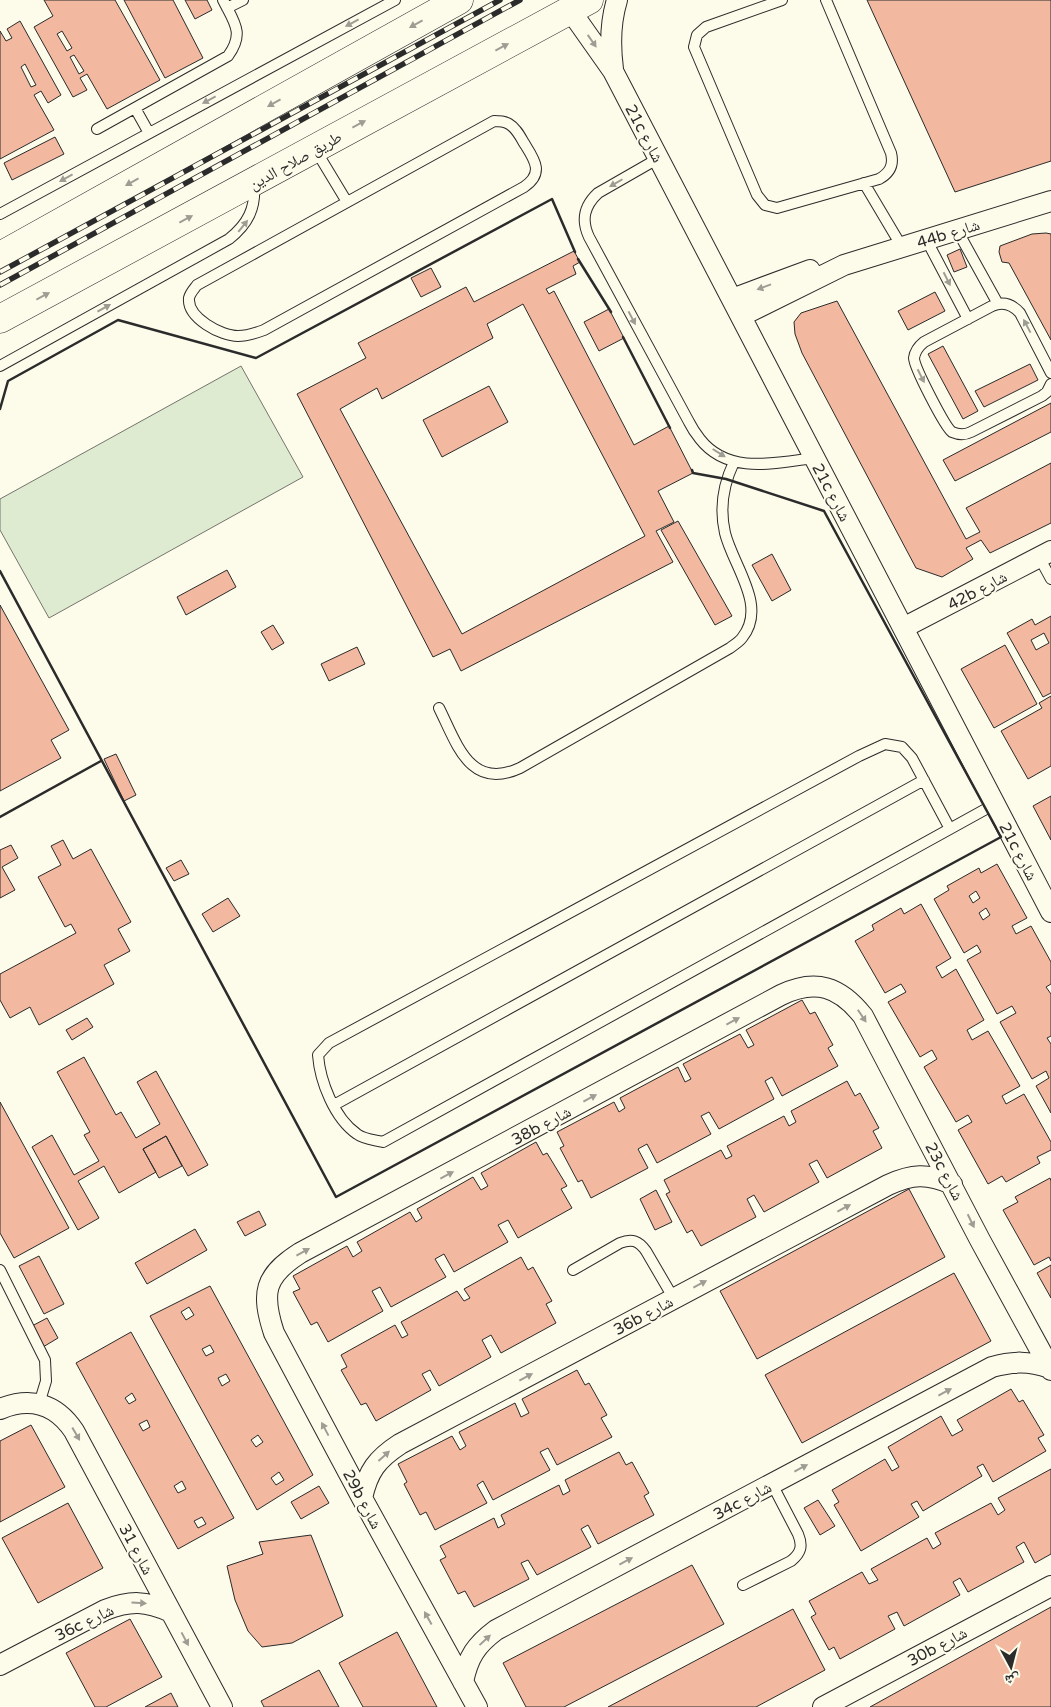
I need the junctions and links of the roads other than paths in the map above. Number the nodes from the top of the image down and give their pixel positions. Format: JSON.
{"nodes":[{"id":1,"x":243,"y":0,"type":"edge"},
{"id":2,"x":395,"y":0,"type":"edge"},
{"id":3,"x":459,"y":0,"type":"edge"},
{"id":4,"x":617,"y":0,"type":"edge"},
{"id":5,"x":782,"y":0,"type":"edge"},
{"id":6,"x":826,"y":0,"type":"edge"},
{"id":7,"x":225,"y":4,"type":"edge"},
{"id":8,"x":575,"y":4,"type":"edge"},
{"id":9,"x":613,"y":72,"type":"junction"},
{"id":10,"x":135,"y":108,"type":"junction"},
{"id":11,"x":97,"y":129,"type":"dead end"},
{"id":12,"x":149,"y":133,"type":"junction"},
{"id":13,"x":315,"y":148,"type":"junction"},
{"id":14,"x":659,"y":158,"type":"junction"},
{"id":15,"x":254,"y":182,"type":"junction"},
{"id":16,"x":864,"y":183,"type":"junction"},
{"id":17,"x":1051,"y":201,"type":"edge"},
{"id":18,"x":347,"y":202,"type":"junction"},
{"id":19,"x":0,"y":214,"type":"edge"},
{"id":20,"x":957,"y":230,"type":"junction"},
{"id":21,"x":926,"y":239,"type":"junction"},
{"id":22,"x":902,"y":246,"type":"junction"},
{"id":23,"x":0,"y":256,"type":"edge"},
{"id":24,"x":998,"y":304,"type":"junction"},
{"id":25,"x":736,"y":307,"type":"junction"},
{"id":26,"x":0,"y":319,"type":"edge"},
{"id":27,"x":968,"y":319,"type":"junction"},
{"id":28,"x":0,"y":366,"type":"edge"},
{"id":29,"x":1051,"y":373,"type":"edge"},
{"id":30,"x":1051,"y":384,"type":"edge"},
{"id":31,"x":814,"y":458,"type":"junction"},
{"id":32,"x":734,"y":462,"type":"junction"},
{"id":33,"x":1045,"y":554,"type":"edge"},
{"id":34,"x":1051,"y":579,"type":"edge"},
{"id":35,"x":903,"y":628,"type":"junction"},
{"id":36,"x":439,"y":708,"type":"dead end"},
{"id":37,"x":924,"y":780,"type":"junction"},
{"id":38,"x":995,"y":804,"type":"junction"},
{"id":39,"x":950,"y":829,"type":"junction"},
{"id":40,"x":1051,"y":912,"type":"edge"},
{"id":41,"x":824,"y":987,"type":"joint"},
{"id":42,"x":334,"y":1105,"type":"junction"},
{"id":43,"x":952,"y":1184,"type":"junction"},
{"id":44,"x":573,"y":1270,"type":"dead end"},
{"id":45,"x":2,"y":1278,"type":"edge"},
{"id":46,"x":268,"y":1284,"type":"joint"},
{"id":47,"x":674,"y":1298,"type":"junction"},
{"id":48,"x":1050,"y":1369,"type":"edge"},
{"id":49,"x":39,"y":1404,"type":"junction"},
{"id":50,"x":0,"y":1409,"type":"edge"},
{"id":51,"x":772,"y":1484,"type":"junction"},
{"id":52,"x":362,"y":1498,"type":"junction"},
{"id":53,"x":743,"y":1585,"type":"dead end"},
{"id":54,"x":1051,"y":1586,"type":"edge"},
{"id":55,"x":171,"y":1612,"type":"junction"},
{"id":56,"x":0,"y":1665,"type":"edge"},
{"id":57,"x":463,"y":1682,"type":"junction"},
{"id":58,"x":222,"y":1707,"type":"edge"},
{"id":59,"x":477,"y":1707,"type":"edge"},
{"id":60,"x":822,"y":1707,"type":"edge"}],
"edges":[{"from":1,"to":7,"type":"lane"},
{"from":2,"to":12,"type":"lane","one_way":true},
{"from":3,"to":23,"type":"main road","one_way":true},
{"from":4,"to":9,"type":"street","name":"21c شارع"},
{"from":5,"to":16,"type":"lane"},
{"from":6,"to":16,"type":"lane"},
{"from":7,"to":10,"type":"lane"},
{"from":8,"to":9,"type":"street","name":"21c شارع","one_way":true},
{"from":13,"to":8,"type":"main road","name":"طريق صلاح الدين","one_way":true},
{"from":9,"to":14,"type":"street","name":"21c شارع"},
{"from":10,"to":11,"type":"lane"},
{"from":10,"to":12,"type":"lane"},
{"from":12,"to":19,"type":"lane","one_way":true},
{"from":13,"to":15,"type":"main road","name":"طريق صلاح الدين"},
{"from":13,"to":18,"type":"lane"},
{"from":14,"to":25,"type":"street","name":"21c شارع"},
{"from":14,"to":32,"type":"lane","one_way":true},
{"from":26,"to":15,"type":"main road","name":"طريق صلاح الدين","one_way":true},
{"from":28,"to":15,"type":"lane","one_way":true},
{"from":16,"to":22,"type":"lane"},
{"from":17,"to":20,"type":"street","name":"44b شارع"},
{"from":18,"to":18,"type":"lane"},
{"from":20,"to":21,"type":"street","name":"44b شارع"},
{"from":20,"to":24,"type":"lane"},
{"from":21,"to":22,"type":"street","name":"44b شارع"},
{"from":21,"to":27,"type":"lane","one_way":true},
{"from":22,"to":25,"type":"street","name":"44b شارع"},
{"from":24,"to":27,"type":"lane"},
{"from":29,"to":24,"type":"lane","one_way":true},
{"from":25,"to":31,"type":"street","name":"21c شارع"},
{"from":27,"to":30,"type":"lane","one_way":true},
{"from":31,"to":32,"type":"lane"},
{"from":31,"to":35,"type":"street","name":"21c شارع"},
{"from":32,"to":36,"type":"lane"},
{"from":33,"to":34,"type":"lane"},
{"from":33,"to":35,"type":"street","name":"42b شارع"},
{"from":35,"to":38,"type":"street","name":"21c شارع"},
{"from":37,"to":39,"type":"lane"},
{"from":37,"to":42,"type":"lane"},
{"from":37,"to":42,"type":"lane"},
{"from":38,"to":39,"type":"lane"},
{"from":38,"to":40,"type":"street","name":"21c شارع"},
{"from":39,"to":42,"type":"lane"},
{"from":41,"to":43,"type":"street","name":"23c شارع","one_way":true},
{"from":46,"to":41,"type":"street","name":"38b شارع","one_way":true},
{"from":47,"to":43,"type":"street","name":"36b شارع","one_way":true},
{"from":43,"to":48,"type":"street","name":"23c شارع","one_way":true},
{"from":44,"to":47,"type":"lane"},
{"from":45,"to":49,"type":"lane"},
{"from":52,"to":46,"type":"street","name":"29b شارع","one_way":true},
{"from":52,"to":47,"type":"street","name":"36b شارع","one_way":true},
{"from":51,"to":48,"type":"street","name":"34c شارع","one_way":true},
{"from":49,"to":50,"type":"street"},
{"from":49,"to":55,"type":"street","name":"شارع 31","one_way":true},
{"from":51,"to":53,"type":"lane"},
{"from":57,"to":51,"type":"street","name":"34c شارع","one_way":true},
{"from":57,"to":52,"type":"street","name":"29b شارع","one_way":true},
{"from":54,"to":60,"type":"street","name":"30b شارع"},
{"from":56,"to":55,"type":"street","name":"36c شارع","one_way":true},
{"from":55,"to":58,"type":"street","name":"شارع 31","one_way":true},
{"from":57,"to":59,"type":"street","name":"29b شارع"}]}
